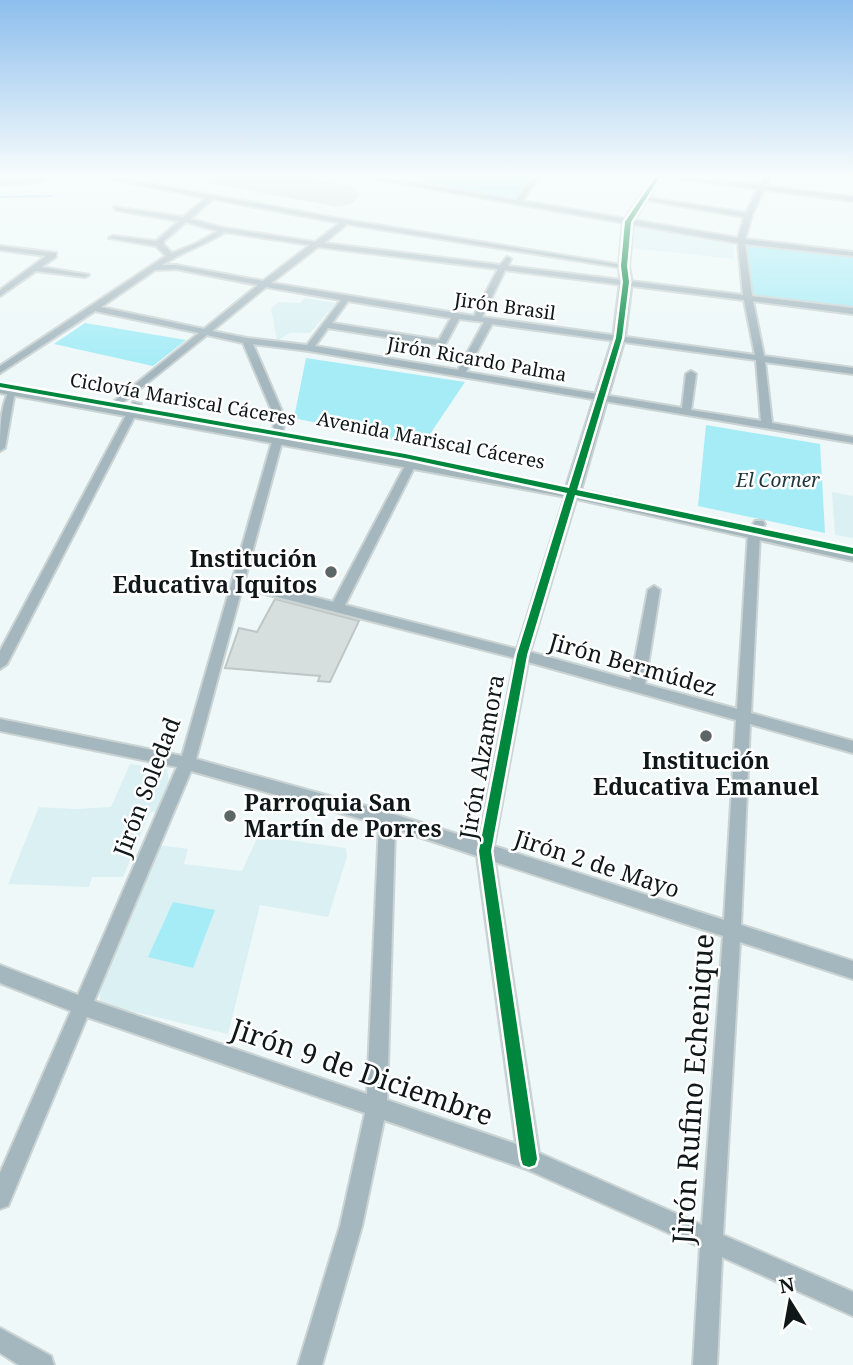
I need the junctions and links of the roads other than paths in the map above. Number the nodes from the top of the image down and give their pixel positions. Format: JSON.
{"nodes":[{"id":1,"x":118,"y":239,"type":"edge"},
{"id":2,"x":162,"y":239,"type":"edge"},
{"id":3,"x":210,"y":239,"type":"edge"},
{"id":4,"x":281,"y":239,"type":"edge"},
{"id":5,"x":323,"y":239,"type":"edge"},
{"id":6,"x":448,"y":239,"type":"edge"},
{"id":7,"x":626,"y":239,"type":"edge"},
{"id":8,"x":727,"y":239,"type":"edge"},
{"id":9,"x":741,"y":241,"type":"junction"},
{"id":10,"x":159,"y":244,"type":"junction"},
{"id":11,"x":316,"y":244,"type":"junction"},
{"id":12,"x":0,"y":248,"type":"edge"},
{"id":13,"x":511,"y":249,"type":"junction"},
{"id":14,"x":853,"y":254,"type":"edge"},
{"id":15,"x":168,"y":261,"type":"junction"},
{"id":16,"x":503,"y":266,"type":"junction"},
{"id":17,"x":624,"y":266,"type":"junction"},
{"id":18,"x":36,"y":269,"type":"junction"},
{"id":19,"x":85,"y":275,"type":"dead end"},
{"id":20,"x":626,"y":282,"type":"junction"},
{"id":21,"x":263,"y":285,"type":"junction"},
{"id":22,"x":0,"y":294,"type":"edge"},
{"id":23,"x":748,"y":298,"type":"junction"},
{"id":24,"x":345,"y":300,"type":"junction"},
{"id":25,"x":95,"y":309,"type":"junction"},
{"id":26,"x":853,"y":311,"type":"edge"},
{"id":27,"x":456,"y":317,"type":"junction"},
{"id":28,"x":476,"y":320,"type":"junction"},
{"id":29,"x":489,"y":321,"type":"junction"},
{"id":30,"x":325,"y":325,"type":"junction"},
{"id":31,"x":206,"y":331,"type":"junction"},
{"id":32,"x":619,"y":338,"type":"junction"},
{"id":33,"x":247,"y":341,"type":"junction"},
{"id":34,"x":309,"y":348,"type":"junction"},
{"id":35,"x":760,"y":358,"type":"junction"},
{"id":36,"x":0,"y":370,"type":"edge"},
{"id":37,"x":853,"y":371,"type":"edge"},
{"id":38,"x":461,"y":373,"type":"junction"},
{"id":39,"x":691,"y":374,"type":"dead end"},
{"id":40,"x":0,"y":381,"type":"edge"},
{"id":41,"x":7,"y":390,"type":"edge"},
{"id":42,"x":599,"y":397,"type":"junction"},
{"id":43,"x":115,"y":405,"type":"junction"},
{"id":44,"x":133,"y":408,"type":"junction"},
{"id":45,"x":686,"y":412,"type":"junction"},
{"id":46,"x":767,"y":426,"type":"junction"},
{"id":47,"x":278,"y":433,"type":"junction"},
{"id":48,"x":853,"y":440,"type":"edge"},
{"id":49,"x":0,"y":448,"type":"edge"},
{"id":50,"x":412,"y":462,"type":"junction"},
{"id":51,"x":573,"y":489,"type":"junction"},
{"id":52,"x":757,"y":529,"type":"junction"},
{"id":53,"x":853,"y":544,"type":"edge"},
{"id":54,"x":853,"y":555,"type":"edge"},
{"id":55,"x":238,"y":582,"type":"junction"},
{"id":56,"x":654,"y":590,"type":"dead end"},
{"id":57,"x":337,"y":607,"type":"junction"},
{"id":58,"x":522,"y":655,"type":"junction"},
{"id":59,"x":0,"y":664,"type":"edge"},
{"id":60,"x":636,"y":687,"type":"junction"},
{"id":61,"x":742,"y":717,"type":"junction"},
{"id":62,"x":0,"y":725,"type":"edge"},
{"id":63,"x":853,"y":747,"type":"edge"},
{"id":64,"x":187,"y":763,"type":"junction"},
{"id":65,"x":387,"y":819,"type":"junction"},
{"id":66,"x":485,"y":851,"type":"junction"},
{"id":67,"x":732,"y":932,"type":"junction"},
{"id":68,"x":853,"y":970,"type":"edge"},
{"id":69,"x":0,"y":974,"type":"edge"},
{"id":70,"x":82,"y":1006,"type":"junction"},
{"id":71,"x":377,"y":1105,"type":"junction"},
{"id":72,"x":529,"y":1159,"type":"junction"},
{"id":73,"x":0,"y":1198,"type":"edge"},
{"id":74,"x":710,"y":1240,"type":"junction"},
{"id":75,"x":853,"y":1304,"type":"edge"},
{"id":76,"x":0,"y":1340,"type":"edge"},
{"id":77,"x":42,"y":1365,"type":"edge"},
{"id":78,"x":310,"y":1365,"type":"edge"},
{"id":79,"x":705,"y":1365,"type":"edge"}],
"edges":[{"from":1,"to":10,"type":"street"},
{"from":2,"to":10,"type":"street"},
{"from":3,"to":15,"type":"street"},
{"from":4,"to":11,"type":"street"},
{"from":5,"to":11,"type":"street"},
{"from":6,"to":13,"type":"street"},
{"from":7,"to":17,"type":"main road","name":"Jirón Alzamora"},
{"from":8,"to":9,"type":"street"},
{"from":9,"to":14,"type":"street"},
{"from":9,"to":23,"type":"street"},
{"from":10,"to":15,"type":"street"},
{"from":11,"to":16,"type":"street"},
{"from":11,"to":21,"type":"street"},
{"from":12,"to":18,"type":"street"},
{"from":13,"to":16,"type":"street"},
{"from":13,"to":17,"type":"street"},
{"from":15,"to":21,"type":"street","name":"Jirón Brasil"},
{"from":15,"to":25,"type":"street","name":"Jirón Brasil"},
{"from":16,"to":20,"type":"street"},
{"from":16,"to":28,"type":"street"},
{"from":17,"to":20,"type":"main road","name":"Jirón Alzamora"},
{"from":18,"to":19,"type":"street"},
{"from":18,"to":22,"type":"street"},
{"from":20,"to":23,"type":"street"},
{"from":20,"to":32,"type":"main road","name":"Jirón Alzamora"},
{"from":21,"to":24,"type":"street","name":"Jirón Brasil"},
{"from":21,"to":31,"type":"street"},
{"from":23,"to":26,"type":"street"},
{"from":23,"to":35,"type":"street"},
{"from":24,"to":27,"type":"street","name":"Jirón Brasil"},
{"from":24,"to":30,"type":"street"},
{"from":25,"to":31,"type":"street","name":"Jirón Ricardo Palma"},
{"from":25,"to":36,"type":"street"},
{"from":27,"to":28,"type":"street","name":"Jirón Brasil"},
{"from":27,"to":30,"type":"street"},
{"from":28,"to":29,"type":"street","name":"Jirón Brasil"},
{"from":29,"to":32,"type":"street","name":"Jirón Brasil"},
{"from":29,"to":38,"type":"street"},
{"from":30,"to":34,"type":"street"},
{"from":31,"to":33,"type":"street","name":"Jirón Ricardo Palma"},
{"from":31,"to":43,"type":"street"},
{"from":32,"to":35,"type":"street","name":"Jirón Brasil"},
{"from":32,"to":42,"type":"main road","name":"Jirón Alzamora"},
{"from":33,"to":34,"type":"street","name":"Jirón Ricardo Palma"},
{"from":33,"to":47,"type":"street","name":"Jirón Soledad"},
{"from":34,"to":38,"type":"street","name":"Jirón Ricardo Palma"},
{"from":35,"to":37,"type":"street","name":"Jirón Brasil"},
{"from":35,"to":46,"type":"street"},
{"from":38,"to":42,"type":"street","name":"Jirón Ricardo Palma"},
{"from":39,"to":45,"type":"street"},
{"from":40,"to":43,"type":"main road","name":"Avenida Mariscal Cáceres"},
{"from":41,"to":43,"type":"main road","name":"Avenida Mariscal Cáceres"},
{"from":41,"to":49,"type":"street"},
{"from":42,"to":45,"type":"street","name":"Jirón Ricardo Palma"},
{"from":42,"to":51,"type":"main road","name":"Jirón Alzamora"},
{"from":43,"to":44,"type":"main road","name":"Avenida Mariscal Cáceres"},
{"from":44,"to":47,"type":"main road","name":"Avenida Mariscal Cáceres"},
{"from":44,"to":59,"type":"street"},
{"from":45,"to":46,"type":"street","name":"Jirón Ricardo Palma"},
{"from":46,"to":48,"type":"street","name":"Jirón Ricardo Palma"},
{"from":47,"to":50,"type":"main road","name":"Avenida Mariscal Cáceres"},
{"from":47,"to":51,"type":"main road","name":"Avenida Mariscal Cáceres"},
{"from":47,"to":55,"type":"street","name":"Jirón Soledad"},
{"from":50,"to":51,"type":"main road","name":"Avenida Mariscal Cáceres"},
{"from":50,"to":57,"type":"street"},
{"from":51,"to":52,"type":"main road","name":"Avenida Mariscal Cáceres"},
{"from":51,"to":58,"type":"street","name":"Jirón Alzamora"},
{"from":52,"to":53,"type":"main road","name":"Avenida Mariscal Cáceres"},
{"from":52,"to":54,"type":"main road","name":"Avenida Mariscal Cáceres"},
{"from":52,"to":61,"type":"street","name":"Jirón Rufino Echenique"},
{"from":55,"to":57,"type":"street","name":"Jirón Bermúdez"},
{"from":55,"to":64,"type":"street","name":"Jirón Soledad"},
{"from":56,"to":60,"type":"street"},
{"from":57,"to":58,"type":"street","name":"Jirón Bermúdez"},
{"from":58,"to":60,"type":"street","name":"Jirón Bermúdez"},
{"from":58,"to":66,"type":"street","name":"Jirón Alzamora"},
{"from":60,"to":61,"type":"street","name":"Jirón Bermúdez"},
{"from":61,"to":63,"type":"street","name":"Jirón Bermúdez"},
{"from":61,"to":67,"type":"street","name":"Jirón Rufino Echenique"},
{"from":62,"to":64,"type":"street","name":"Jirón 2 de Mayo"},
{"from":64,"to":65,"type":"street","name":"Jirón 2 de Mayo"},
{"from":64,"to":70,"type":"street","name":"Jirón Soledad"},
{"from":65,"to":66,"type":"street","name":"Jirón 2 de Mayo"},
{"from":65,"to":71,"type":"street"},
{"from":66,"to":67,"type":"street","name":"Jirón 2 de Mayo"},
{"from":66,"to":72,"type":"street","name":"Jirón Alzamora"},
{"from":67,"to":68,"type":"street","name":"Jirón 2 de Mayo"},
{"from":67,"to":74,"type":"street","name":"Jirón Rufino Echenique"},
{"from":69,"to":70,"type":"street","name":"Jirón 9 de Diciembre"},
{"from":70,"to":71,"type":"street","name":"Jirón 9 de Diciembre"},
{"from":70,"to":73,"type":"street","name":"Jirón Soledad"},
{"from":71,"to":72,"type":"street","name":"Jirón 9 de Diciembre"},
{"from":71,"to":78,"type":"street"},
{"from":72,"to":74,"type":"street","name":"Jirón 9 de Diciembre"},
{"from":74,"to":75,"type":"street","name":"Jirón 9 de Diciembre"},
{"from":74,"to":79,"type":"street","name":"Jirón Rufino Echenique"},
{"from":76,"to":77,"type":"street"}]}
